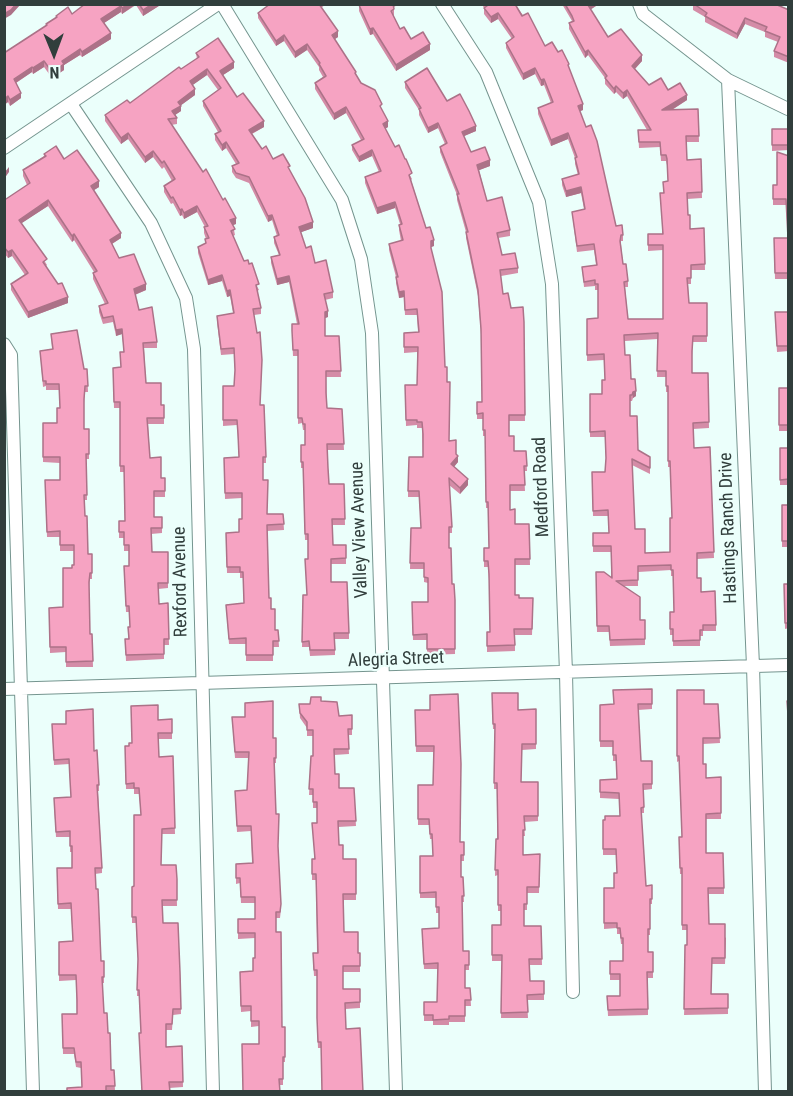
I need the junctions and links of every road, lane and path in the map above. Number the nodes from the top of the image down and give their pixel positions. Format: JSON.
{"nodes":[{"id":1,"x":220,"y":4,"type":"edge"},
{"id":2,"x":442,"y":4,"type":"edge"},
{"id":3,"x":639,"y":4,"type":"edge"},
{"id":4,"x":728,"y":80,"type":"junction"},
{"id":5,"x":71,"y":104,"type":"junction"},
{"id":6,"x":789,"y":109,"type":"edge"},
{"id":7,"x":4,"y":148,"type":"edge"},
{"id":8,"x":4,"y":345,"type":"edge"},
{"id":9,"x":789,"y":665,"type":"edge"},
{"id":10,"x":753,"y":666,"type":"junction"},
{"id":11,"x":566,"y":673,"type":"junction"},
{"id":12,"x":383,"y":679,"type":"junction"},
{"id":13,"x":202,"y":684,"type":"junction"},
{"id":14,"x":21,"y":688,"type":"junction"},
{"id":15,"x":4,"y":689,"type":"edge"},
{"id":16,"x":573,"y":992,"type":"dead end"},
{"id":17,"x":33,"y":1092,"type":"edge"},
{"id":18,"x":213,"y":1092,"type":"edge"},
{"id":19,"x":396,"y":1092,"type":"edge"},
{"id":20,"x":765,"y":1092,"type":"edge"}],
"edges":[{"from":1,"to":5,"type":"street"},
{"from":1,"to":12,"type":"street","name":"Valley View Avenue"},
{"from":2,"to":11,"type":"street","name":"Medford Road"},
{"from":3,"to":4,"type":"street"},
{"from":4,"to":6,"type":"street"},
{"from":4,"to":10,"type":"street","name":"Hastings Ranch Drive"},
{"from":5,"to":7,"type":"street"},
{"from":5,"to":13,"type":"street","name":"Rexford Avenue"},
{"from":8,"to":14,"type":"street"},
{"from":9,"to":10,"type":"street","name":"Alegria Street"},
{"from":10,"to":11,"type":"street","name":"Alegria Street"},
{"from":10,"to":20,"type":"street","name":"Hastings Ranch Drive"},
{"from":11,"to":12,"type":"street","name":"Alegria Street"},
{"from":11,"to":16,"type":"street","name":"Medford Road"},
{"from":12,"to":13,"type":"street","name":"Alegria Street"},
{"from":12,"to":19,"type":"street","name":"Valley View Avenue"},
{"from":13,"to":14,"type":"street","name":"Alegria Street"},
{"from":13,"to":18,"type":"street","name":"Rexford Avenue"},
{"from":14,"to":15,"type":"street","name":"Alegria Street"},
{"from":14,"to":17,"type":"street"}]}
